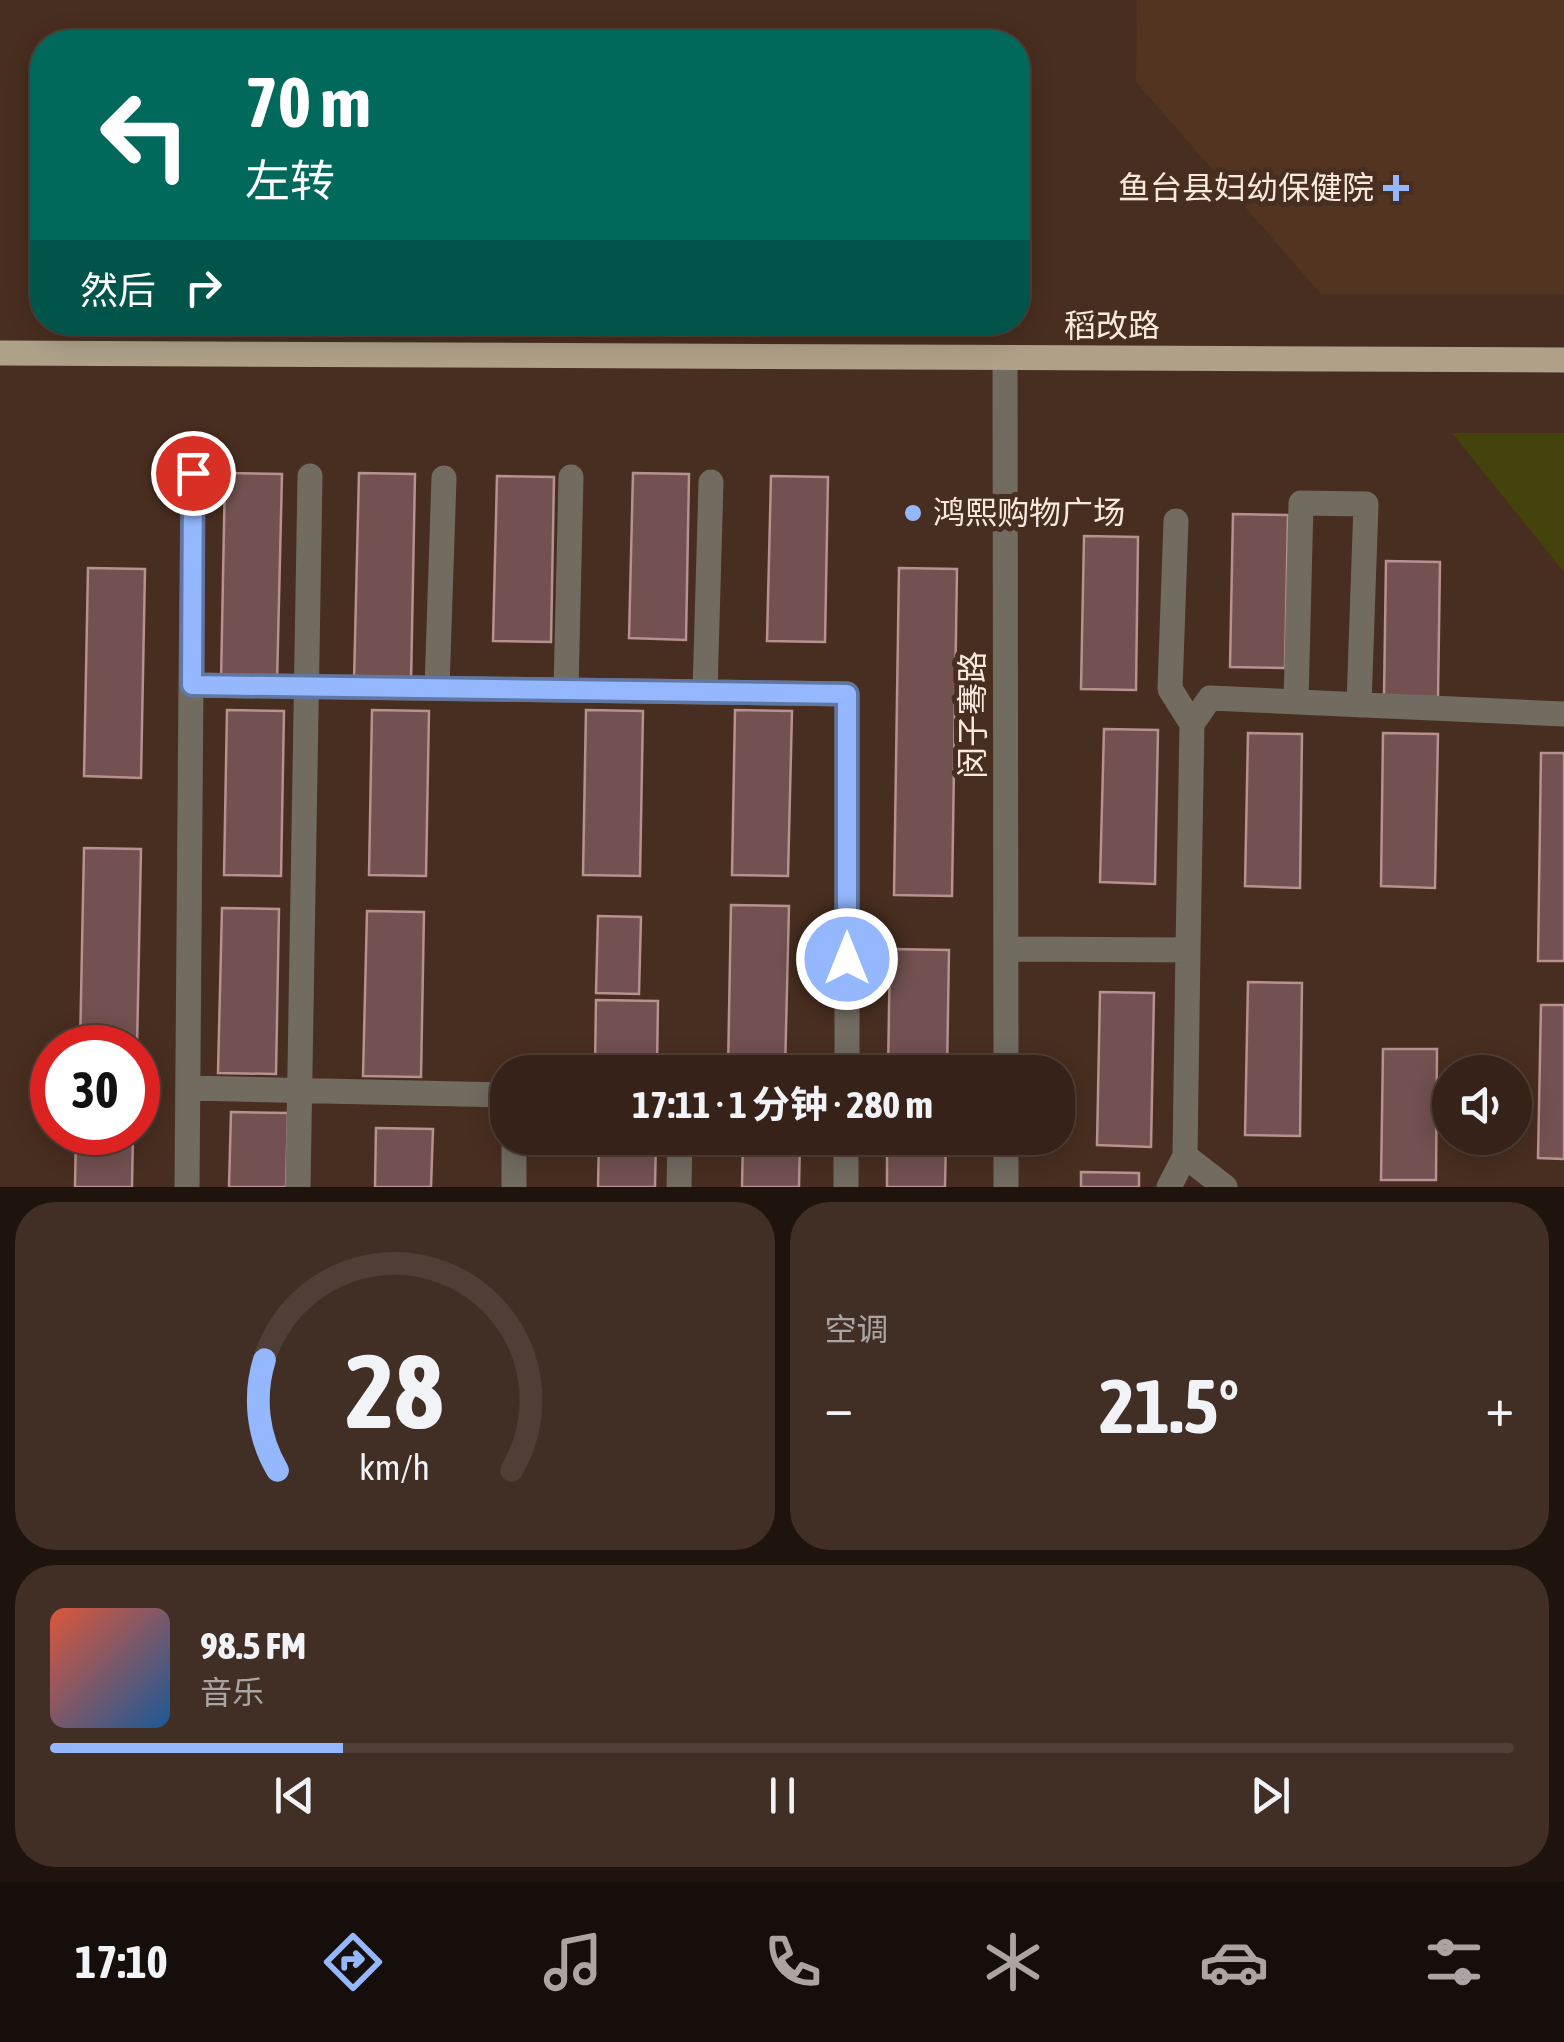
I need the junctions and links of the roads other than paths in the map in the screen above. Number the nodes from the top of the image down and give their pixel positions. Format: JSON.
{"nodes":[{"id":1,"x":0,"y":353,"type":"edge"},
{"id":2,"x":1005,"y":358,"type":"junction"},
{"id":3,"x":1564,"y":360,"type":"edge"},
{"id":4,"x":193,"y":473,"type":"dead end"},
{"id":5,"x":310,"y":476,"type":"dead end"},
{"id":6,"x":572,"y":477,"type":"dead end"},
{"id":7,"x":444,"y":478,"type":"dead end"},
{"id":8,"x":711,"y":482,"type":"dead end"},
{"id":9,"x":1176,"y":521,"type":"dead end"},
{"id":10,"x":192,"y":685,"type":"junction"},
{"id":11,"x":306,"y":687,"type":"junction"},
{"id":12,"x":437,"y":688,"type":"junction"},
{"id":13,"x":566,"y":690,"type":"junction"},
{"id":14,"x":706,"y":692,"type":"junction"},
{"id":15,"x":1296,"y":702,"type":"junction"},
{"id":16,"x":1359,"y":705,"type":"junction"},
{"id":17,"x":1564,"y":714,"type":"edge"},
{"id":18,"x":1192,"y":724,"type":"junction"},
{"id":19,"x":1006,"y":949,"type":"junction"},
{"id":20,"x":1188,"y":950,"type":"junction"},
{"id":21,"x":847,"y":1055,"type":"edge"},
{"id":22,"x":1006,"y":1055,"type":"edge"},
{"id":23,"x":188,"y":1088,"type":"junction"},
{"id":24,"x":298,"y":1090,"type":"junction"},
{"id":25,"x":490,"y":1095,"type":"edge"},
{"id":26,"x":514,"y":1155,"type":"edge"},
{"id":27,"x":680,"y":1155,"type":"edge"},
{"id":28,"x":846,"y":1155,"type":"edge"},
{"id":29,"x":1006,"y":1155,"type":"edge"},
{"id":30,"x":1185,"y":1156,"type":"junction"},
{"id":31,"x":187,"y":1187,"type":"edge"},
{"id":32,"x":298,"y":1187,"type":"edge"},
{"id":33,"x":514,"y":1187,"type":"edge"},
{"id":34,"x":680,"y":1187,"type":"edge"},
{"id":35,"x":846,"y":1187,"type":"edge"},
{"id":36,"x":1006,"y":1187,"type":"edge"},
{"id":37,"x":1168,"y":1187,"type":"edge"},
{"id":38,"x":1225,"y":1187,"type":"edge"}],
"edges":[{"from":1,"to":2,"type":"main road","name":"稻改路"},
{"from":2,"to":3,"type":"main road","name":"稻改路"},
{"from":2,"to":19,"type":"street","name":"闵子骞路"},
{"from":4,"to":10,"type":"street"},
{"from":5,"to":11,"type":"street"},
{"from":6,"to":13,"type":"street"},
{"from":7,"to":12,"type":"street"},
{"from":8,"to":14,"type":"street"},
{"from":9,"to":18,"type":"street"},
{"from":10,"to":11,"type":"street"},
{"from":10,"to":23,"type":"street"},
{"from":11,"to":12,"type":"street"},
{"from":11,"to":24,"type":"street"},
{"from":12,"to":13,"type":"street"},
{"from":13,"to":14,"type":"street"},
{"from":14,"to":21,"type":"street"},
{"from":15,"to":16,"type":"street"},
{"from":15,"to":16,"type":"street"},
{"from":15,"to":18,"type":"street"},
{"from":16,"to":17,"type":"street"},
{"from":18,"to":20,"type":"street"},
{"from":19,"to":20,"type":"street"},
{"from":19,"to":22,"type":"street","name":"闵子骞路"},
{"from":20,"to":30,"type":"street"},
{"from":23,"to":24,"type":"street"},
{"from":23,"to":31,"type":"street"},
{"from":24,"to":25,"type":"street"},
{"from":24,"to":32,"type":"street"},
{"from":26,"to":33,"type":"street"},
{"from":27,"to":34,"type":"street"},
{"from":28,"to":35,"type":"street"},
{"from":29,"to":36,"type":"street"},
{"from":30,"to":37,"type":"street"},
{"from":30,"to":38,"type":"street"}]}
